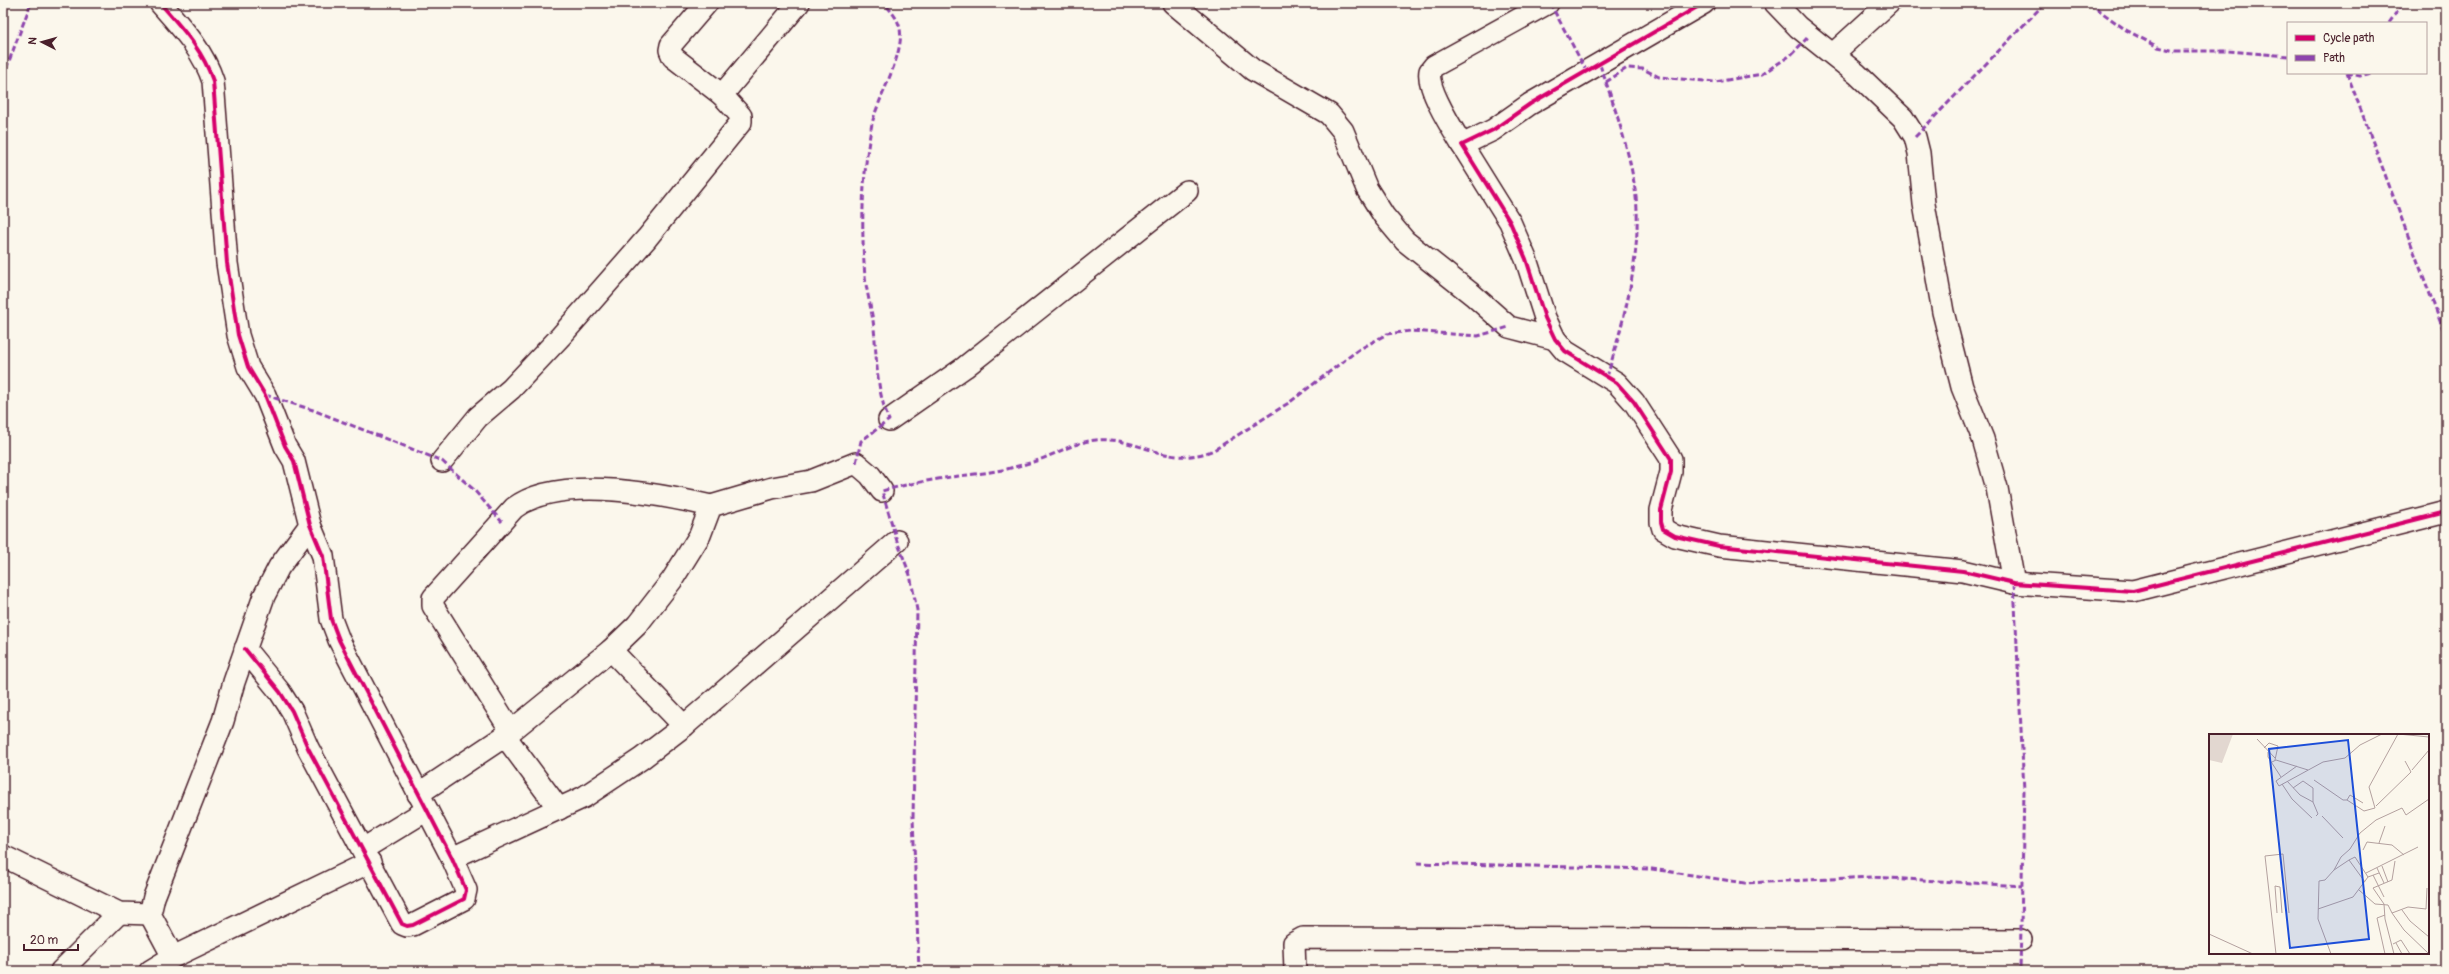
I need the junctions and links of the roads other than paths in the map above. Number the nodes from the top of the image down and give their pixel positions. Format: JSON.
{"nodes":[{"id":1,"x":160,"y":3,"type":"edge"},
{"id":2,"x":707,"y":3,"type":"edge"},
{"id":3,"x":800,"y":3,"type":"edge"},
{"id":4,"x":1173,"y":3,"type":"edge"},
{"id":5,"x":1548,"y":3,"type":"edge"},
{"id":6,"x":1704,"y":3,"type":"edge"},
{"id":7,"x":1775,"y":3,"type":"edge"},
{"id":8,"x":1889,"y":3,"type":"edge"},
{"id":9,"x":1833,"y":54,"type":"junction"},
{"id":10,"x":722,"y":95,"type":"junction"},
{"id":11,"x":1462,"y":145,"type":"junction"},
{"id":12,"x":1187,"y":191,"type":"dead end"},
{"id":13,"x":1555,"y":339,"type":"junction"},
{"id":14,"x":889,"y":420,"type":"dead end"},
{"id":15,"x":442,"y":461,"type":"dead end"},
{"id":16,"x":882,"y":491,"type":"dead end"},
{"id":17,"x":711,"y":506,"type":"junction"},
{"id":18,"x":2446,"y":512,"type":"edge"},
{"id":19,"x":310,"y":525,"type":"junction"},
{"id":20,"x":897,"y":541,"type":"dead end"},
{"id":21,"x":2014,"y":583,"type":"junction"},
{"id":22,"x":245,"y":648,"type":"junction"},
{"id":23,"x":611,"y":650,"type":"junction"},
{"id":24,"x":684,"y":726,"type":"junction"},
{"id":25,"x":508,"y":733,"type":"junction"},
{"id":26,"x":422,"y":802,"type":"junction"},
{"id":27,"x":559,"y":809,"type":"junction"},
{"id":28,"x":367,"y":855,"type":"junction"},
{"id":29,"x":3,"y":856,"type":"edge"},
{"id":30,"x":452,"y":858,"type":"junction"},
{"id":31,"x":119,"y":913,"type":"junction"},
{"id":32,"x":150,"y":914,"type":"junction"},
{"id":33,"x":2022,"y":940,"type":"dead end"},
{"id":34,"x":172,"y":957,"type":"junction"},
{"id":35,"x":61,"y":971,"type":"edge"},
{"id":36,"x":150,"y":971,"type":"edge"},
{"id":37,"x":1295,"y":971,"type":"edge"}],
"edges":[{"from":1,"to":19,"type":"street"},
{"from":2,"to":10,"type":"street"},
{"from":3,"to":10,"type":"street"},
{"from":4,"to":13,"type":"street"},
{"from":5,"to":11,"type":"street"},
{"from":6,"to":11,"type":"street"},
{"from":7,"to":9,"type":"street"},
{"from":8,"to":9,"type":"street"},
{"from":9,"to":21,"type":"street"},
{"from":10,"to":15,"type":"street"},
{"from":11,"to":13,"type":"street"},
{"from":12,"to":14,"type":"street"},
{"from":13,"to":21,"type":"street"},
{"from":16,"to":17,"type":"street"},
{"from":17,"to":23,"type":"street"},
{"from":17,"to":25,"type":"street"},
{"from":18,"to":21,"type":"street"},
{"from":19,"to":22,"type":"street"},
{"from":19,"to":26,"type":"street"},
{"from":20,"to":24,"type":"street"},
{"from":22,"to":28,"type":"street"},
{"from":22,"to":32,"type":"street"},
{"from":23,"to":24,"type":"street"},
{"from":23,"to":25,"type":"street"},
{"from":24,"to":27,"type":"street"},
{"from":25,"to":26,"type":"street"},
{"from":25,"to":27,"type":"street"},
{"from":26,"to":28,"type":"street"},
{"from":26,"to":30,"type":"street"},
{"from":27,"to":30,"type":"street"},
{"from":28,"to":30,"type":"street"},
{"from":28,"to":34,"type":"street"},
{"from":29,"to":31,"type":"street"},
{"from":31,"to":32,"type":"street"},
{"from":31,"to":35,"type":"street"},
{"from":32,"to":34,"type":"street"},
{"from":33,"to":37,"type":"street"},
{"from":34,"to":36,"type":"street"}]}
